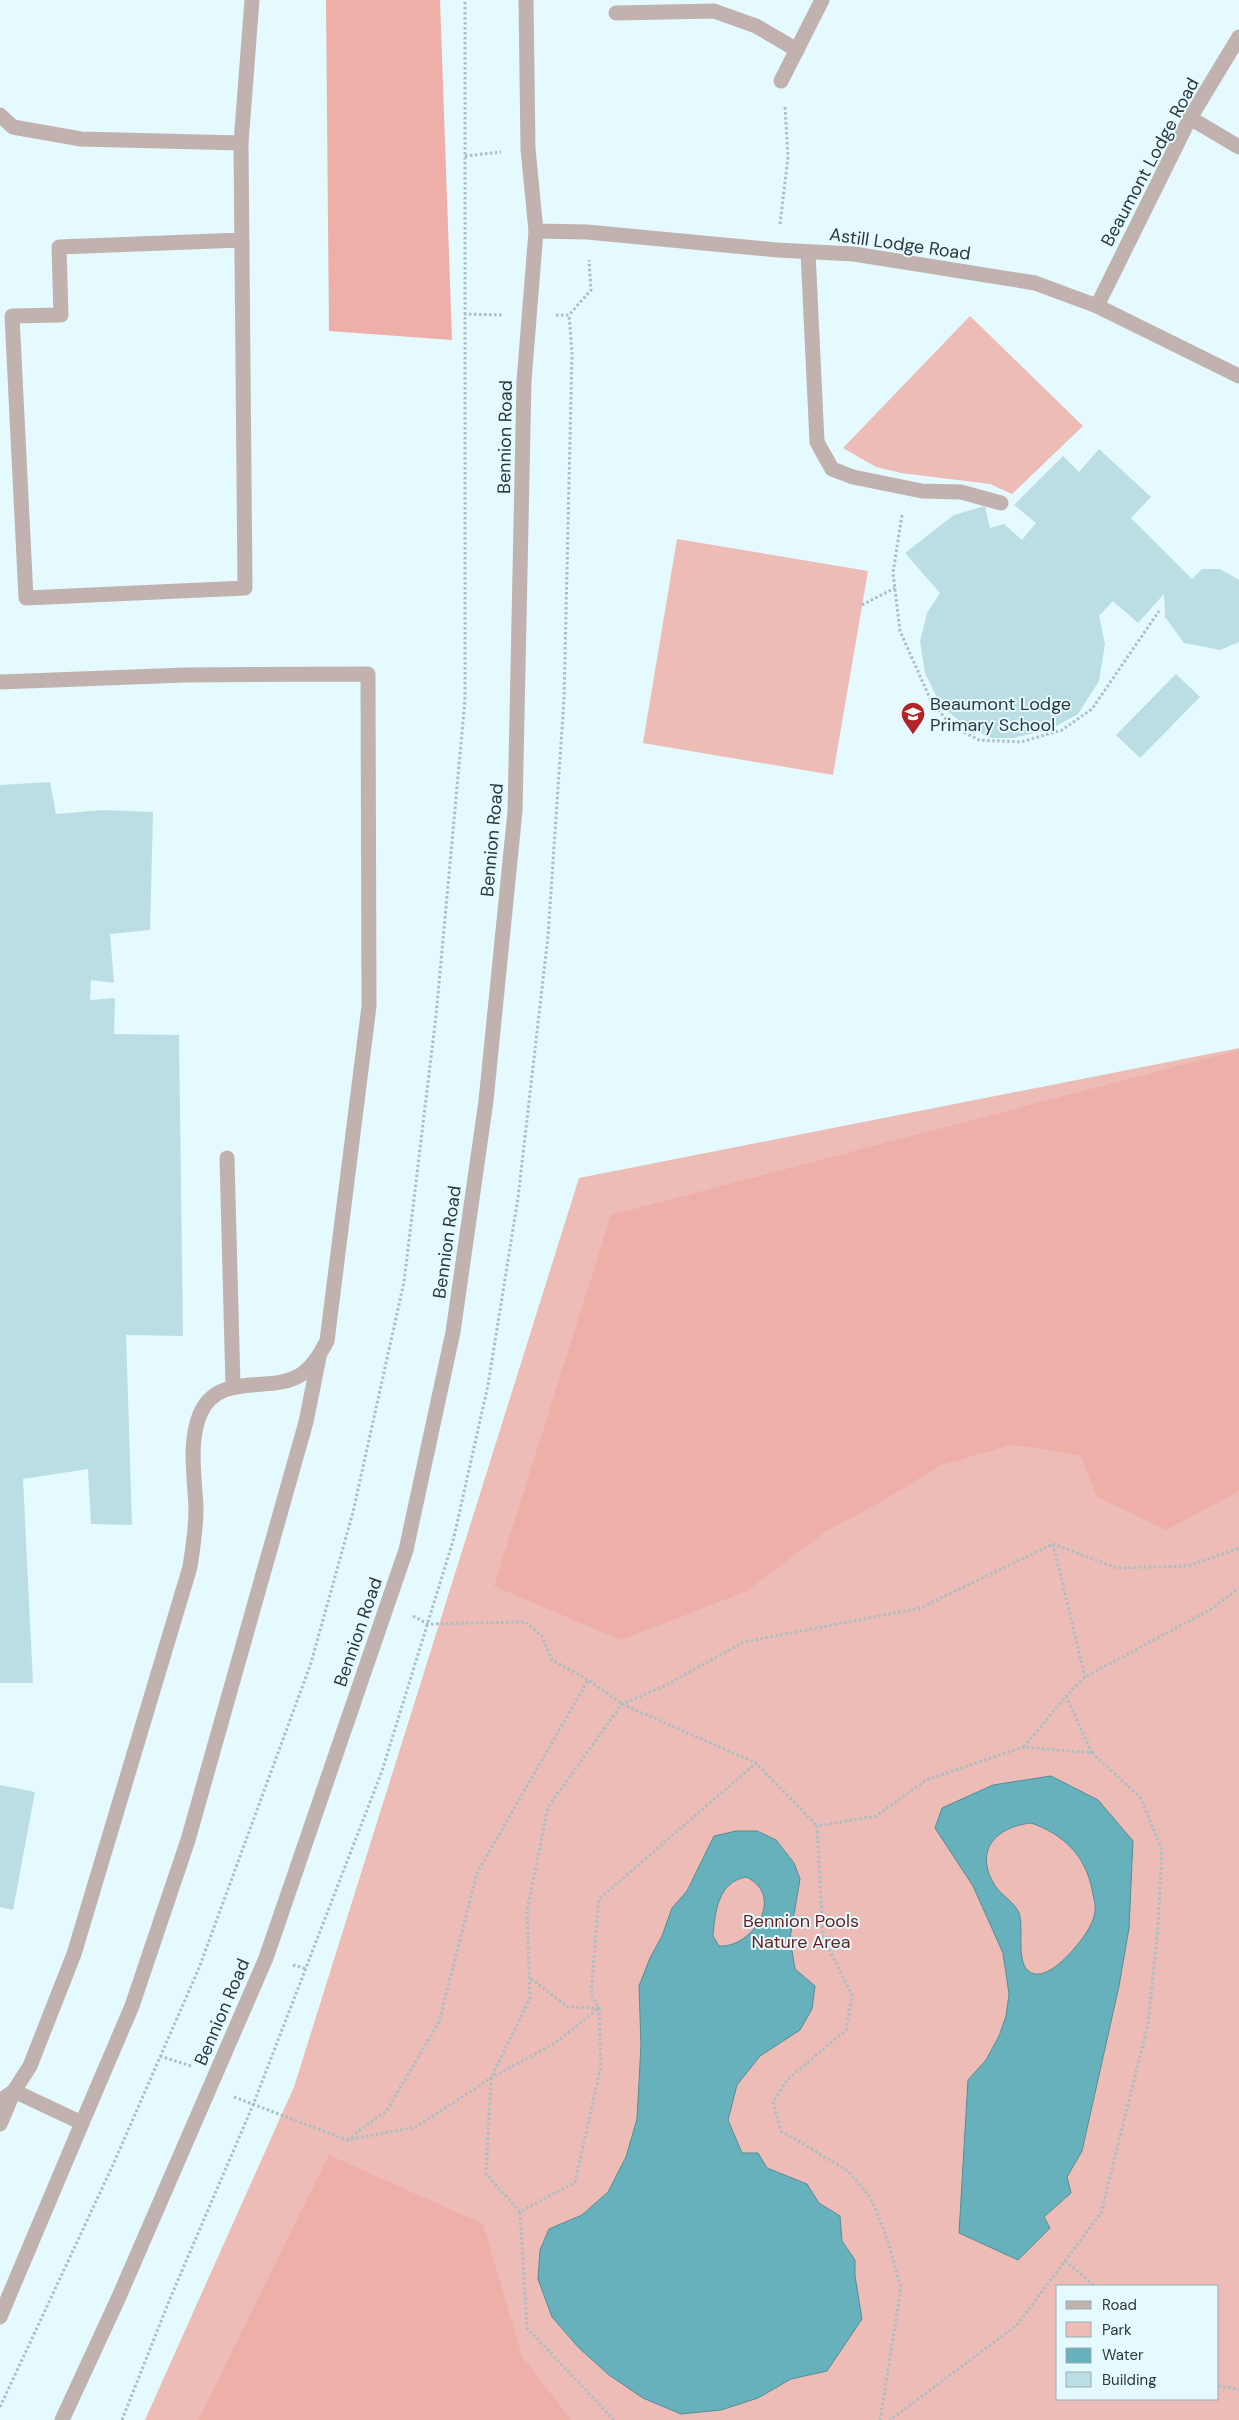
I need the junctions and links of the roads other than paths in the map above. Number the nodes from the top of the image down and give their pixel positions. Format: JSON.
{"nodes":[{"id":1,"x":252,"y":0,"type":"edge"},
{"id":2,"x":526,"y":0,"type":"edge"},
{"id":3,"x":822,"y":0,"type":"edge"},
{"id":4,"x":616,"y":13,"type":"dead end"},
{"id":5,"x":1239,"y":37,"type":"edge"},
{"id":6,"x":797,"y":50,"type":"junction"},
{"id":7,"x":781,"y":81,"type":"road end"},
{"id":8,"x":0,"y":115,"type":"edge"},
{"id":9,"x":1190,"y":118,"type":"junction"},
{"id":10,"x":241,"y":143,"type":"junction"},
{"id":11,"x":1239,"y":147,"type":"edge"},
{"id":12,"x":536,"y":230,"type":"junction"},
{"id":13,"x":242,"y":240,"type":"junction"},
{"id":14,"x":808,"y":252,"type":"junction"},
{"id":15,"x":1096,"y":306,"type":"junction"},
{"id":16,"x":1239,"y":376,"type":"edge"},
{"id":17,"x":1001,"y":503,"type":"dead end"},
{"id":18,"x":0,"y":682,"type":"edge"},
{"id":19,"x":227,"y":1158,"type":"dead end"},
{"id":20,"x":319,"y":1356,"type":"junction"},
{"id":21,"x":233,"y":1386,"type":"junction"},
{"id":22,"x":14,"y":2091,"type":"junction"},
{"id":23,"x":0,"y":2101,"type":"edge"},
{"id":24,"x":0,"y":2124,"type":"edge"},
{"id":25,"x":82,"y":2124,"type":"junction"},
{"id":26,"x":0,"y":2317,"type":"edge"},
{"id":27,"x":62,"y":2420,"type":"edge"}],
"edges":[{"from":1,"to":10,"type":"street"},
{"from":2,"to":12,"type":"street","name":"Bennion Road"},
{"from":3,"to":6,"type":"street"},
{"from":4,"to":6,"type":"street"},
{"from":5,"to":9,"type":"street","name":"Beaumont Lodge Road"},
{"from":6,"to":7,"type":"street"},
{"from":8,"to":10,"type":"street"},
{"from":9,"to":11,"type":"street"},
{"from":9,"to":15,"type":"street","name":"Beaumont Lodge Road"},
{"from":10,"to":13,"type":"street"},
{"from":12,"to":14,"type":"street","name":"Astill Lodge Road"},
{"from":12,"to":27,"type":"street","name":"Bennion Road"},
{"from":13,"to":13,"type":"street"},
{"from":14,"to":15,"type":"street","name":"Astill Lodge Road"},
{"from":14,"to":17,"type":"street"},
{"from":15,"to":16,"type":"street","name":"Astill Lodge Road"},
{"from":18,"to":20,"type":"street"},
{"from":19,"to":21,"type":"street"},
{"from":20,"to":21,"type":"street"},
{"from":20,"to":25,"type":"street"},
{"from":21,"to":22,"type":"street"},
{"from":22,"to":23,"type":"street"},
{"from":22,"to":24,"type":"street"},
{"from":22,"to":25,"type":"street"},
{"from":25,"to":26,"type":"street"}]}
